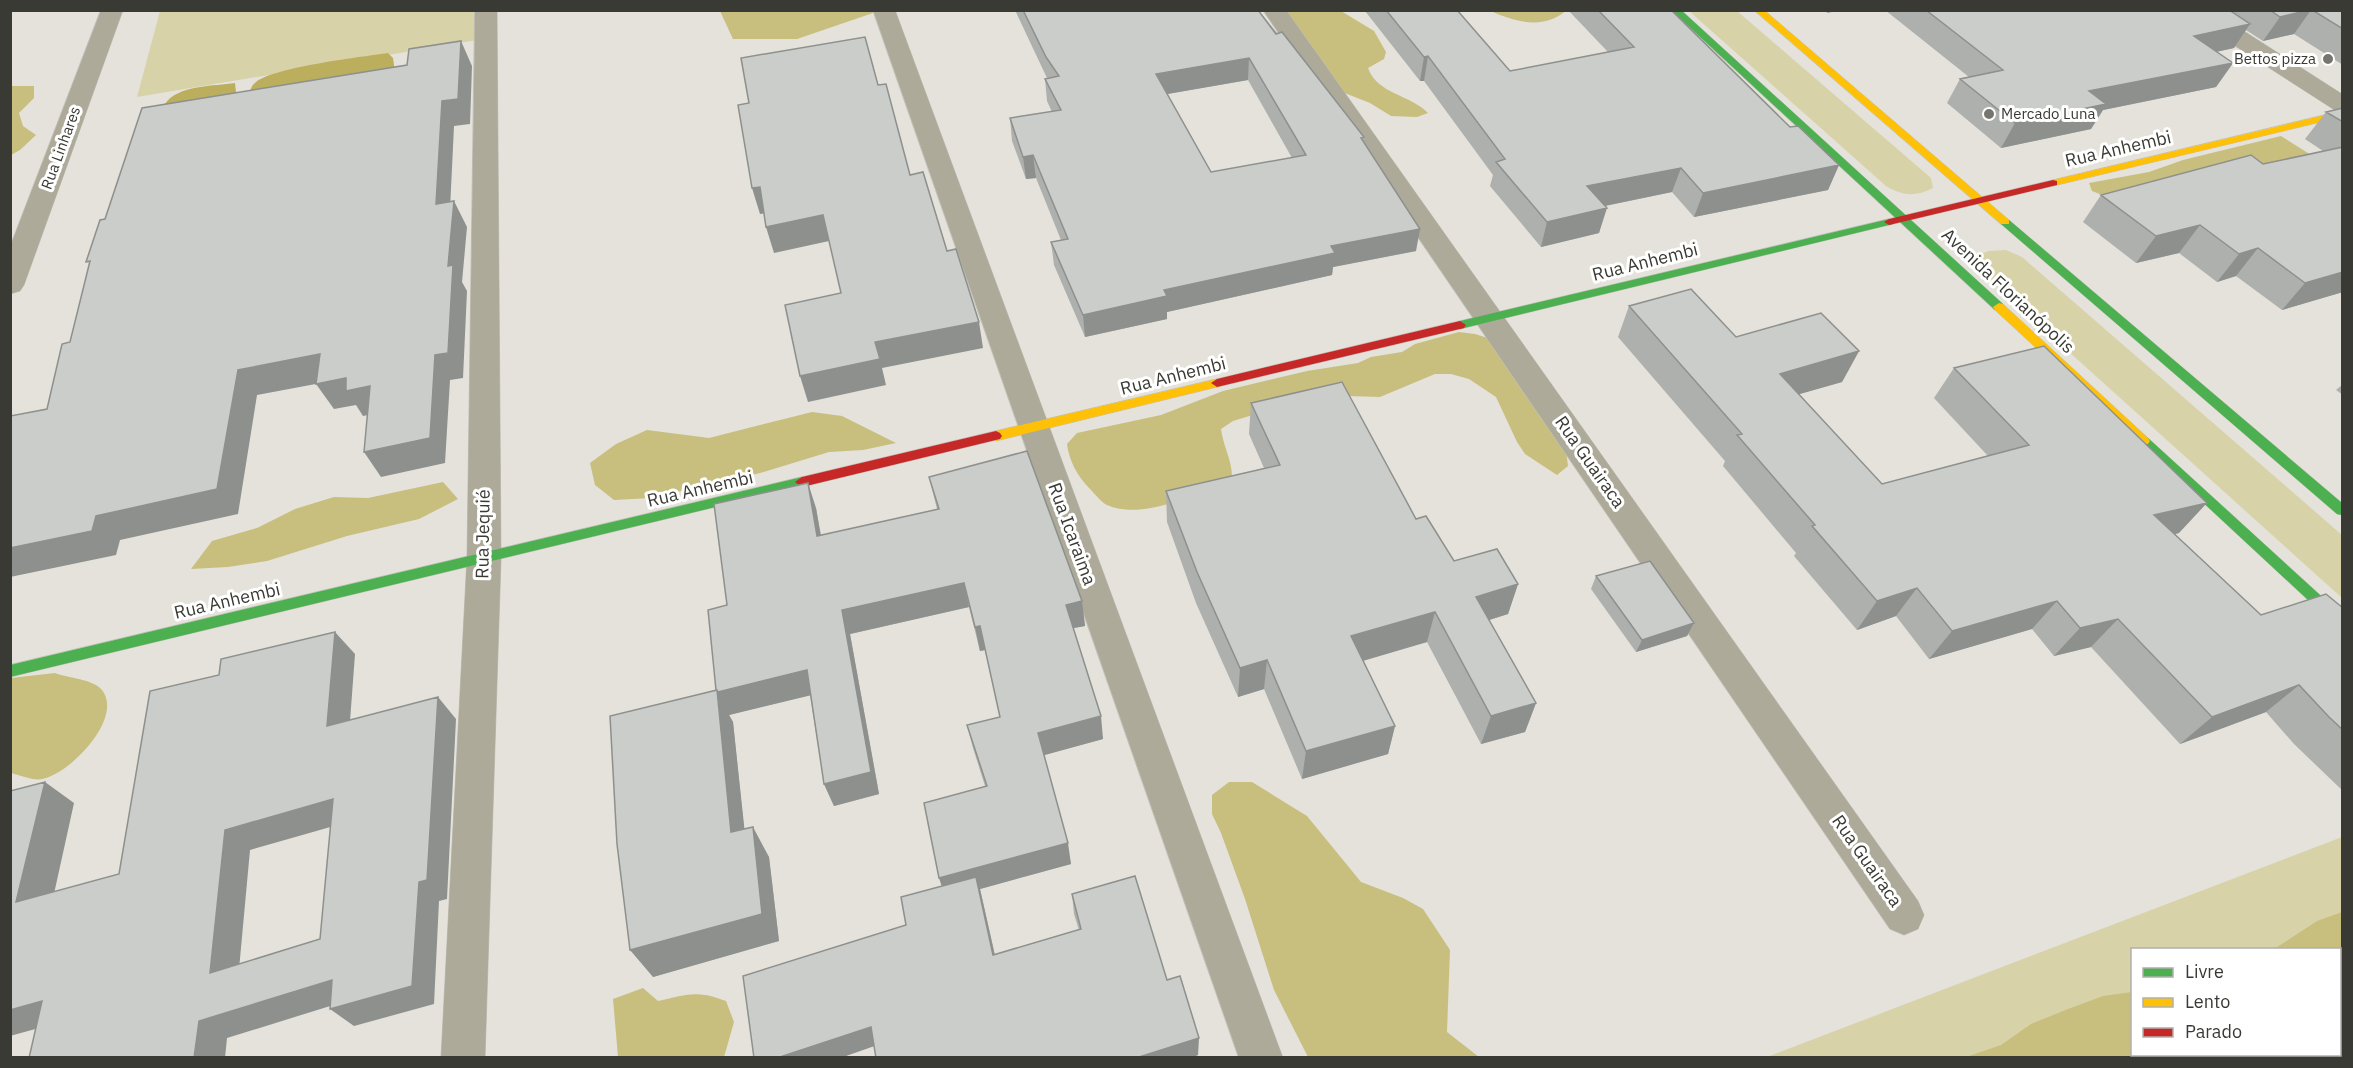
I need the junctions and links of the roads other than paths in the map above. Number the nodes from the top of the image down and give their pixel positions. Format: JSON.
{"nodes":[{"id":1,"x":111,"y":10,"type":"edge"},
{"id":2,"x":486,"y":10,"type":"edge"},
{"id":3,"x":884,"y":10,"type":"edge"},
{"id":4,"x":1274,"y":10,"type":"edge"},
{"id":5,"x":1675,"y":10,"type":"edge"},
{"id":6,"x":1758,"y":10,"type":"edge"},
{"id":7,"x":2195,"y":10,"type":"edge"},
{"id":8,"x":2343,"y":104,"type":"edge"},
{"id":9,"x":2343,"y":114,"type":"edge"},
{"id":10,"x":1980,"y":200,"type":"junction"},
{"id":11,"x":1901,"y":218,"type":"junction"},
{"id":12,"x":10,"y":285,"type":"edge"},
{"id":13,"x":1489,"y":318,"type":"junction"},
{"id":14,"x":1034,"y":428,"type":"junction"},
{"id":15,"x":2343,"y":510,"type":"edge"},
{"id":16,"x":484,"y":558,"type":"junction"},
{"id":17,"x":2343,"y":623,"type":"edge"},
{"id":18,"x":10,"y":671,"type":"edge"},
{"id":19,"x":1904,"y":915,"type":"dead end"},
{"id":20,"x":462,"y":1058,"type":"edge"},
{"id":21,"x":1261,"y":1058,"type":"edge"}],
"edges":[{"from":1,"to":12,"type":"street","name":"Rua Linhares"},
{"from":2,"to":16,"type":"street","name":"Rua Jequié"},
{"from":3,"to":14,"type":"street","name":"Rua Icaraima"},
{"from":4,"to":13,"type":"street","name":"Rua Guairaca"},
{"from":5,"to":11,"type":"street","name":"Avenida Florianópolis"},
{"from":6,"to":10,"type":"street"},
{"from":7,"to":8,"type":"street"},
{"from":9,"to":10,"type":"street","name":"Rua Anhembi"},
{"from":10,"to":11,"type":"street","name":"Rua Anhembi"},
{"from":10,"to":15,"type":"street"},
{"from":11,"to":13,"type":"street","name":"Rua Anhembi"},
{"from":11,"to":17,"type":"street","name":"Avenida Florianópolis"},
{"from":13,"to":14,"type":"street","name":"Rua Anhembi"},
{"from":13,"to":19,"type":"street","name":"Rua Guairaca"},
{"from":14,"to":16,"type":"street","name":"Rua Anhembi"},
{"from":14,"to":21,"type":"street","name":"Rua Icaraima"},
{"from":16,"to":18,"type":"street","name":"Rua Anhembi"},
{"from":16,"to":20,"type":"street","name":"Rua Jequié"}]}
